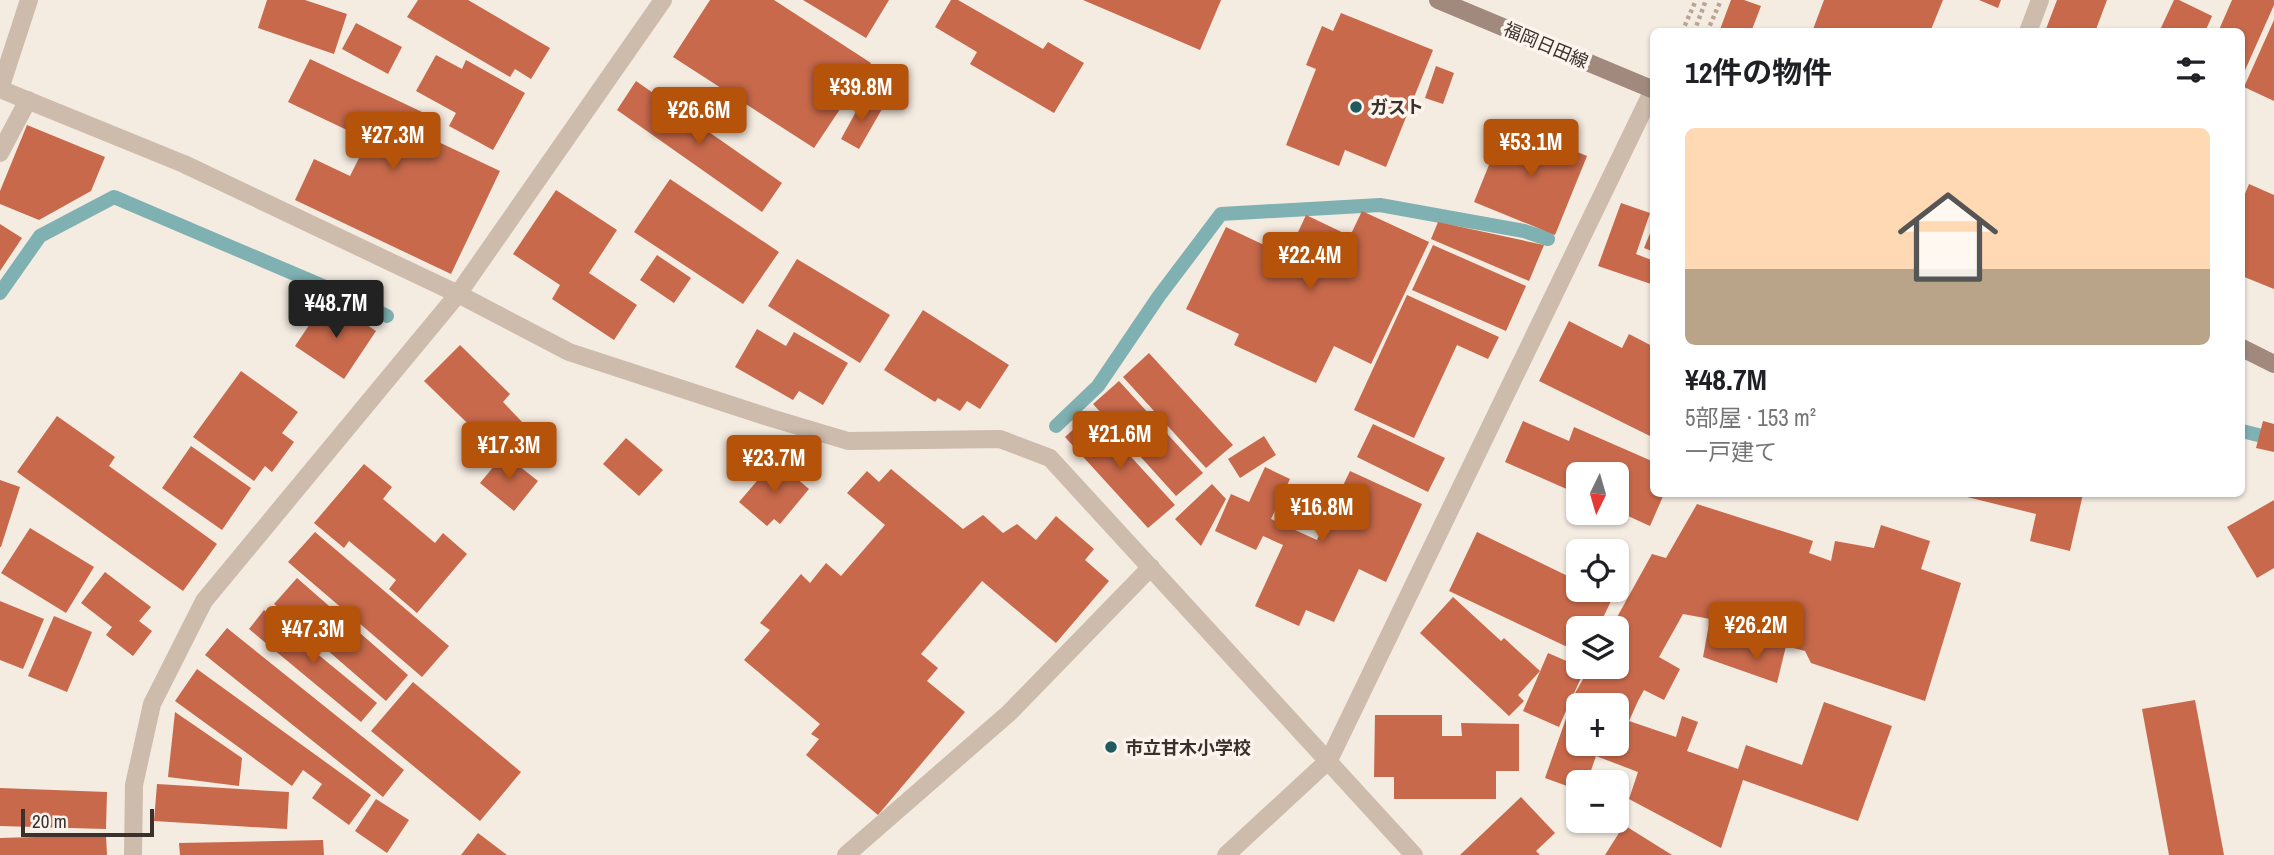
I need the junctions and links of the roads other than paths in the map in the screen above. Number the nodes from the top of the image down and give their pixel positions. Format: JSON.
{"nodes":[{"id":1,"x":29,"y":0,"type":"edge"},
{"id":2,"x":663,"y":0,"type":"edge"},
{"id":3,"x":1438,"y":0,"type":"edge"},
{"id":4,"x":2040,"y":0,"type":"edge"},
{"id":5,"x":2030,"y":28,"type":"edge"},
{"id":6,"x":0,"y":89,"type":"edge"},
{"id":7,"x":1650,"y":89,"type":"edge"},
{"id":8,"x":1650,"y":96,"type":"edge"},
{"id":9,"x":28,"y":100,"type":"junction"},
{"id":10,"x":0,"y":153,"type":"edge"},
{"id":11,"x":458,"y":294,"type":"junction"},
{"id":12,"x":2245,"y":350,"type":"edge"},
{"id":13,"x":2274,"y":364,"type":"edge"},
{"id":14,"x":1151,"y":567,"type":"junction"},
{"id":15,"x":1328,"y":760,"type":"junction"},
{"id":16,"x":133,"y":855,"type":"edge"},
{"id":17,"x":846,"y":855,"type":"edge"},
{"id":18,"x":1226,"y":855,"type":"edge"},
{"id":19,"x":1414,"y":855,"type":"edge"}],
"edges":[{"from":1,"to":6,"type":"street"},
{"from":2,"to":11,"type":"street"},
{"from":3,"to":7,"type":"main road","name":"福岡日田線"},
{"from":4,"to":5,"type":"street"},
{"from":6,"to":9,"type":"street"},
{"from":8,"to":15,"type":"street"},
{"from":9,"to":10,"type":"street"},
{"from":9,"to":11,"type":"street"},
{"from":11,"to":14,"type":"street"},
{"from":11,"to":16,"type":"street"},
{"from":12,"to":13,"type":"main road"},
{"from":14,"to":15,"type":"street"},
{"from":14,"to":17,"type":"street"},
{"from":15,"to":18,"type":"street"},
{"from":15,"to":19,"type":"street"}]}
